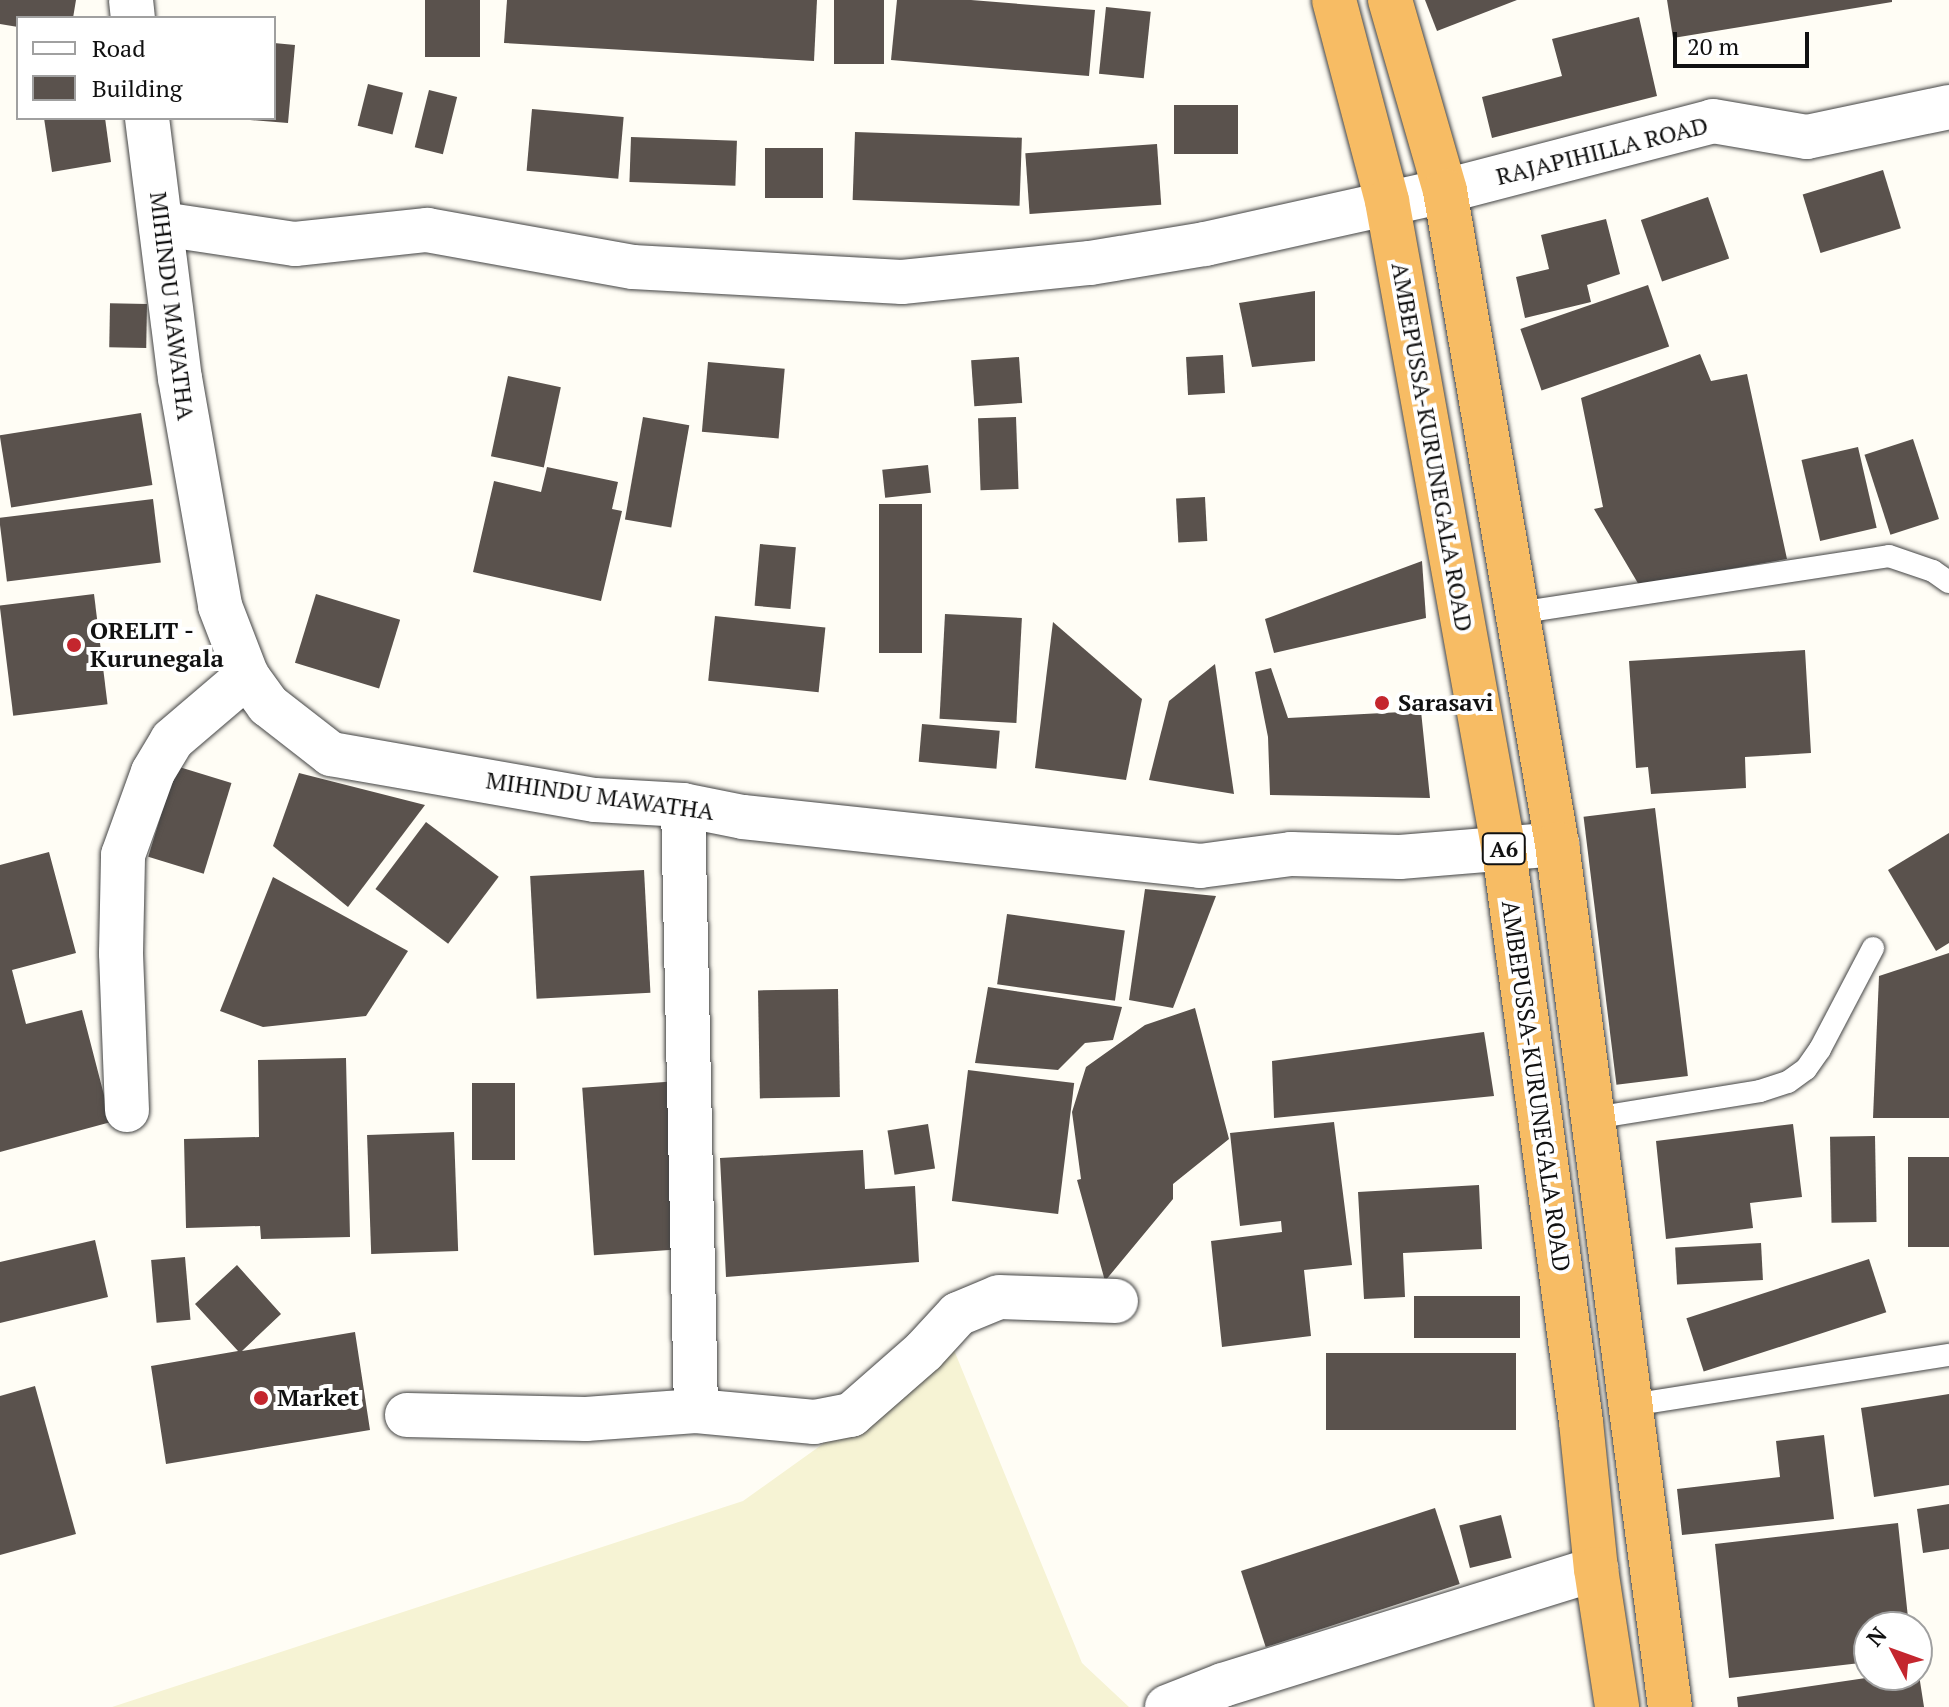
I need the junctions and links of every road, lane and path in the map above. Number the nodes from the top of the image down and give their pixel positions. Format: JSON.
{"nodes":[{"id":1,"x":1334,"y":0,"type":"edge"},
{"id":2,"x":1390,"y":0,"type":"edge"},
{"id":3,"x":1949,"y":107,"type":"edge"},
{"id":4,"x":147,"y":120,"type":"edge"},
{"id":5,"x":1445,"y":191,"type":"junction"},
{"id":6,"x":1387,"y":201,"type":"junction"},
{"id":7,"x":162,"y":224,"type":"junction"},
{"id":8,"x":1949,"y":582,"type":"edge"},
{"id":9,"x":1517,"y":613,"type":"junction"},
{"id":10,"x":247,"y":676,"type":"junction"},
{"id":11,"x":683,"y":805,"type":"junction"},
{"id":12,"x":1557,"y":844,"type":"junction"},
{"id":13,"x":1504,"y":851,"type":"junction"},
{"id":14,"x":1873,"y":948,"type":"dead end"},
{"id":15,"x":127,"y":1110,"type":"dead end"},
{"id":16,"x":1594,"y":1118,"type":"junction"},
{"id":17,"x":1116,"y":1301,"type":"dead end"},
{"id":18,"x":1949,"y":1355,"type":"edge"},
{"id":19,"x":1632,"y":1405,"type":"junction"},
{"id":20,"x":696,"y":1411,"type":"junction"},
{"id":21,"x":407,"y":1415,"type":"dead end"},
{"id":22,"x":1596,"y":1569,"type":"junction"},
{"id":23,"x":1167,"y":1707,"type":"edge"},
{"id":24,"x":1617,"y":1707,"type":"edge"},
{"id":25,"x":1670,"y":1707,"type":"edge"}],
"edges":[{"from":1,"to":6,"type":"highway","name":"AMBEPUSSA-KURUNEGALA ROAD","number":"A6"},
{"from":2,"to":5,"type":"highway","number":"A6"},
{"from":3,"to":5,"type":"street","name":"RAJAPIHILLA ROAD"},
{"from":4,"to":7,"type":"street","name":"MIHINDU MAWATHA"},
{"from":5,"to":6,"type":"street","name":"RAJAPIHILLA ROAD"},
{"from":5,"to":9,"type":"highway","number":"A6"},
{"from":6,"to":7,"type":"street","name":"RAJAPIHILLA ROAD"},
{"from":6,"to":13,"type":"highway","name":"AMBEPUSSA-KURUNEGALA ROAD","number":"A6"},
{"from":7,"to":10,"type":"street","name":"MIHINDU MAWATHA"},
{"from":8,"to":9,"type":"lane"},
{"from":9,"to":12,"type":"highway","number":"A6"},
{"from":10,"to":11,"type":"street","name":"MIHINDU MAWATHA"},
{"from":10,"to":15,"type":"street"},
{"from":11,"to":13,"type":"street","name":"MIHINDU MAWATHA"},
{"from":11,"to":20,"type":"street"},
{"from":12,"to":13,"type":"street","name":"MIHINDU MAWATHA"},
{"from":12,"to":16,"type":"highway","number":"A6"},
{"from":13,"to":22,"type":"highway","name":"AMBEPUSSA-KURUNEGALA ROAD","number":"A6"},
{"from":14,"to":16,"type":"lane"},
{"from":16,"to":19,"type":"highway","number":"A6"},
{"from":17,"to":20,"type":"street"},
{"from":18,"to":19,"type":"lane"},
{"from":19,"to":25,"type":"highway","number":"A6"},
{"from":20,"to":21,"type":"street"},
{"from":22,"to":23,"type":"street"},
{"from":22,"to":24,"type":"highway","name":"AMBEPUSSA-KURUNEGALA ROAD","number":"A6"}]}
